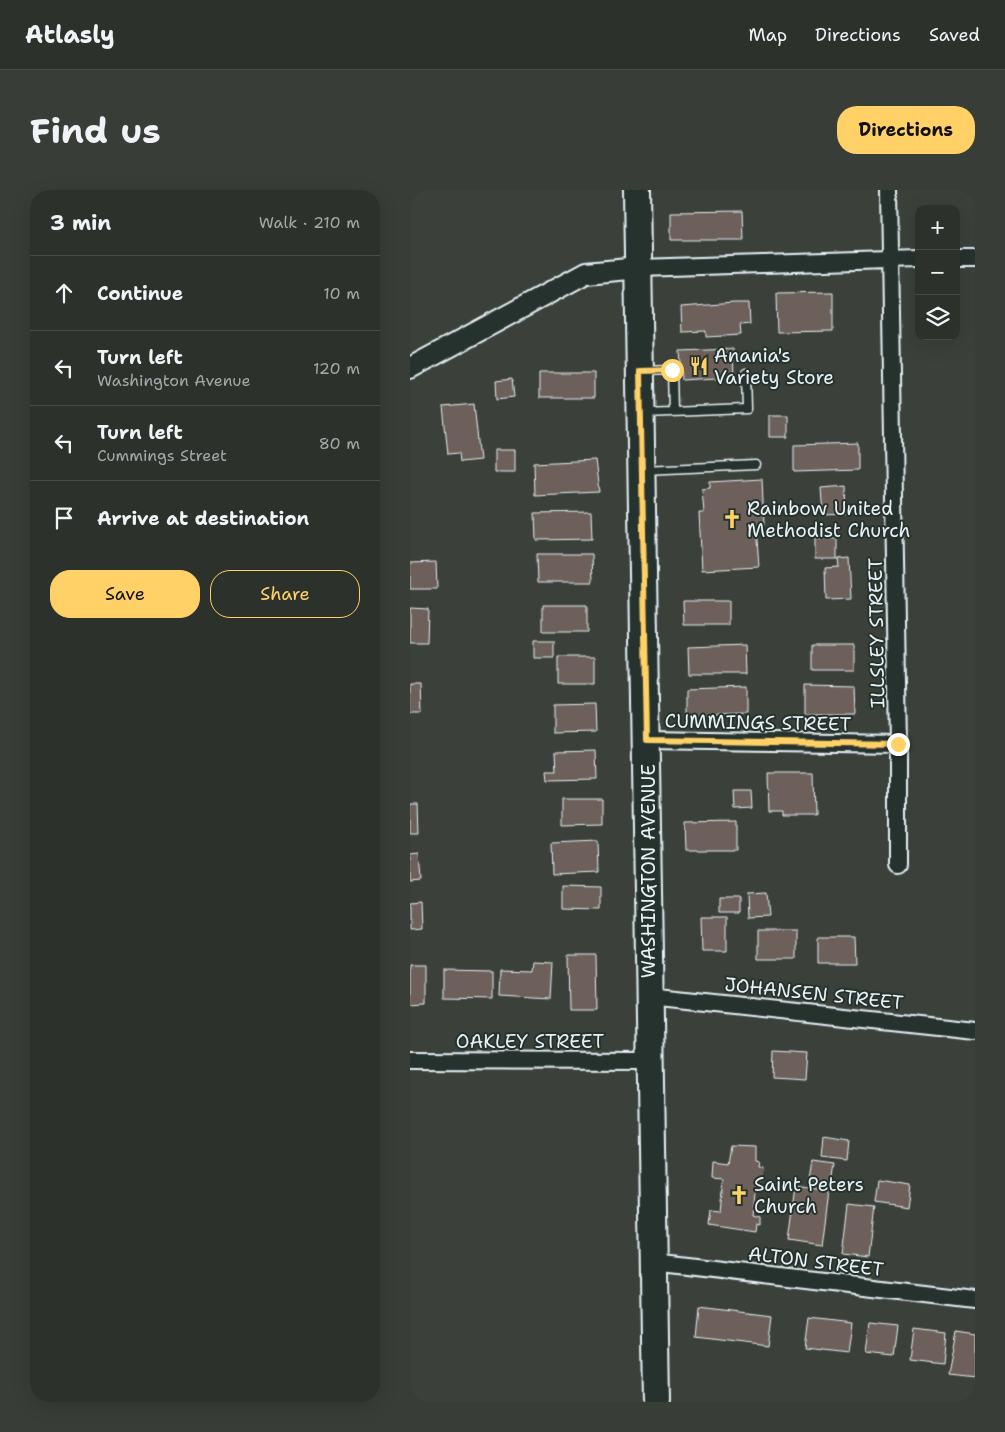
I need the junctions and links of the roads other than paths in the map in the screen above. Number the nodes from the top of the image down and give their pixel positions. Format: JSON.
{"nodes":[{"id":1,"x":637,"y":190,"type":"edge"},
{"id":2,"x":889,"y":190,"type":"edge"},
{"id":3,"x":975,"y":258,"type":"edge"},
{"id":4,"x":890,"y":259,"type":"junction"},
{"id":5,"x":915,"y":259,"type":"edge"},
{"id":6,"x":960,"y":259,"type":"edge"},
{"id":7,"x":639,"y":268,"type":"junction"},
{"id":8,"x":410,"y":368,"type":"edge"},
{"id":9,"x":640,"y":371,"type":"junction"},
{"id":10,"x":746,"y":373,"type":"dead end"},
{"id":11,"x":673,"y":412,"type":"junction"},
{"id":12,"x":642,"y":413,"type":"junction"},
{"id":13,"x":756,"y":465,"type":"dead end"},
{"id":14,"x":642,"y":470,"type":"junction"},
{"id":15,"x":647,"y":740,"type":"junction"},
{"id":16,"x":898,"y":744,"type":"junction"},
{"id":17,"x":898,"y":865,"type":"dead end"},
{"id":18,"x":648,"y":996,"type":"junction"},
{"id":19,"x":975,"y":1031,"type":"edge"},
{"id":20,"x":410,"y":1060,"type":"edge"},
{"id":21,"x":650,"y":1061,"type":"junction"},
{"id":22,"x":653,"y":1262,"type":"junction"},
{"id":23,"x":975,"y":1300,"type":"edge"},
{"id":24,"x":656,"y":1402,"type":"edge"}],
"edges":[{"from":1,"to":7,"type":"main road","name":"WASHINGTON AVENUE"},
{"from":2,"to":4,"type":"street","name":"ILLSLEY STREET"},
{"from":3,"to":6,"type":"street"},
{"from":4,"to":5,"type":"street"},
{"from":4,"to":7,"type":"street"},
{"from":4,"to":16,"type":"street","name":"ILLSLEY STREET"},
{"from":7,"to":8,"type":"street"},
{"from":7,"to":9,"type":"main road","name":"WASHINGTON AVENUE"},
{"from":9,"to":11,"type":"lane"},
{"from":9,"to":12,"type":"main road","name":"WASHINGTON AVENUE"},
{"from":10,"to":11,"type":"lane"},
{"from":11,"to":12,"type":"lane"},
{"from":12,"to":14,"type":"main road","name":"WASHINGTON AVENUE"},
{"from":13,"to":14,"type":"lane"},
{"from":14,"to":15,"type":"main road","name":"WASHINGTON AVENUE"},
{"from":15,"to":16,"type":"street","name":"CUMMINGS STREET"},
{"from":15,"to":18,"type":"main road","name":"WASHINGTON AVENUE"},
{"from":16,"to":17,"type":"street","name":"ILLSLEY STREET"},
{"from":18,"to":19,"type":"street","name":"JOHANSEN STREET"},
{"from":18,"to":21,"type":"main road","name":"WASHINGTON AVENUE"},
{"from":20,"to":21,"type":"street","name":"OAKLEY STREET"},
{"from":21,"to":22,"type":"main road","name":"WASHINGTON AVENUE"},
{"from":22,"to":23,"type":"street","name":"ALTON STREET"},
{"from":22,"to":24,"type":"main road","name":"WASHINGTON AVENUE"}]}
